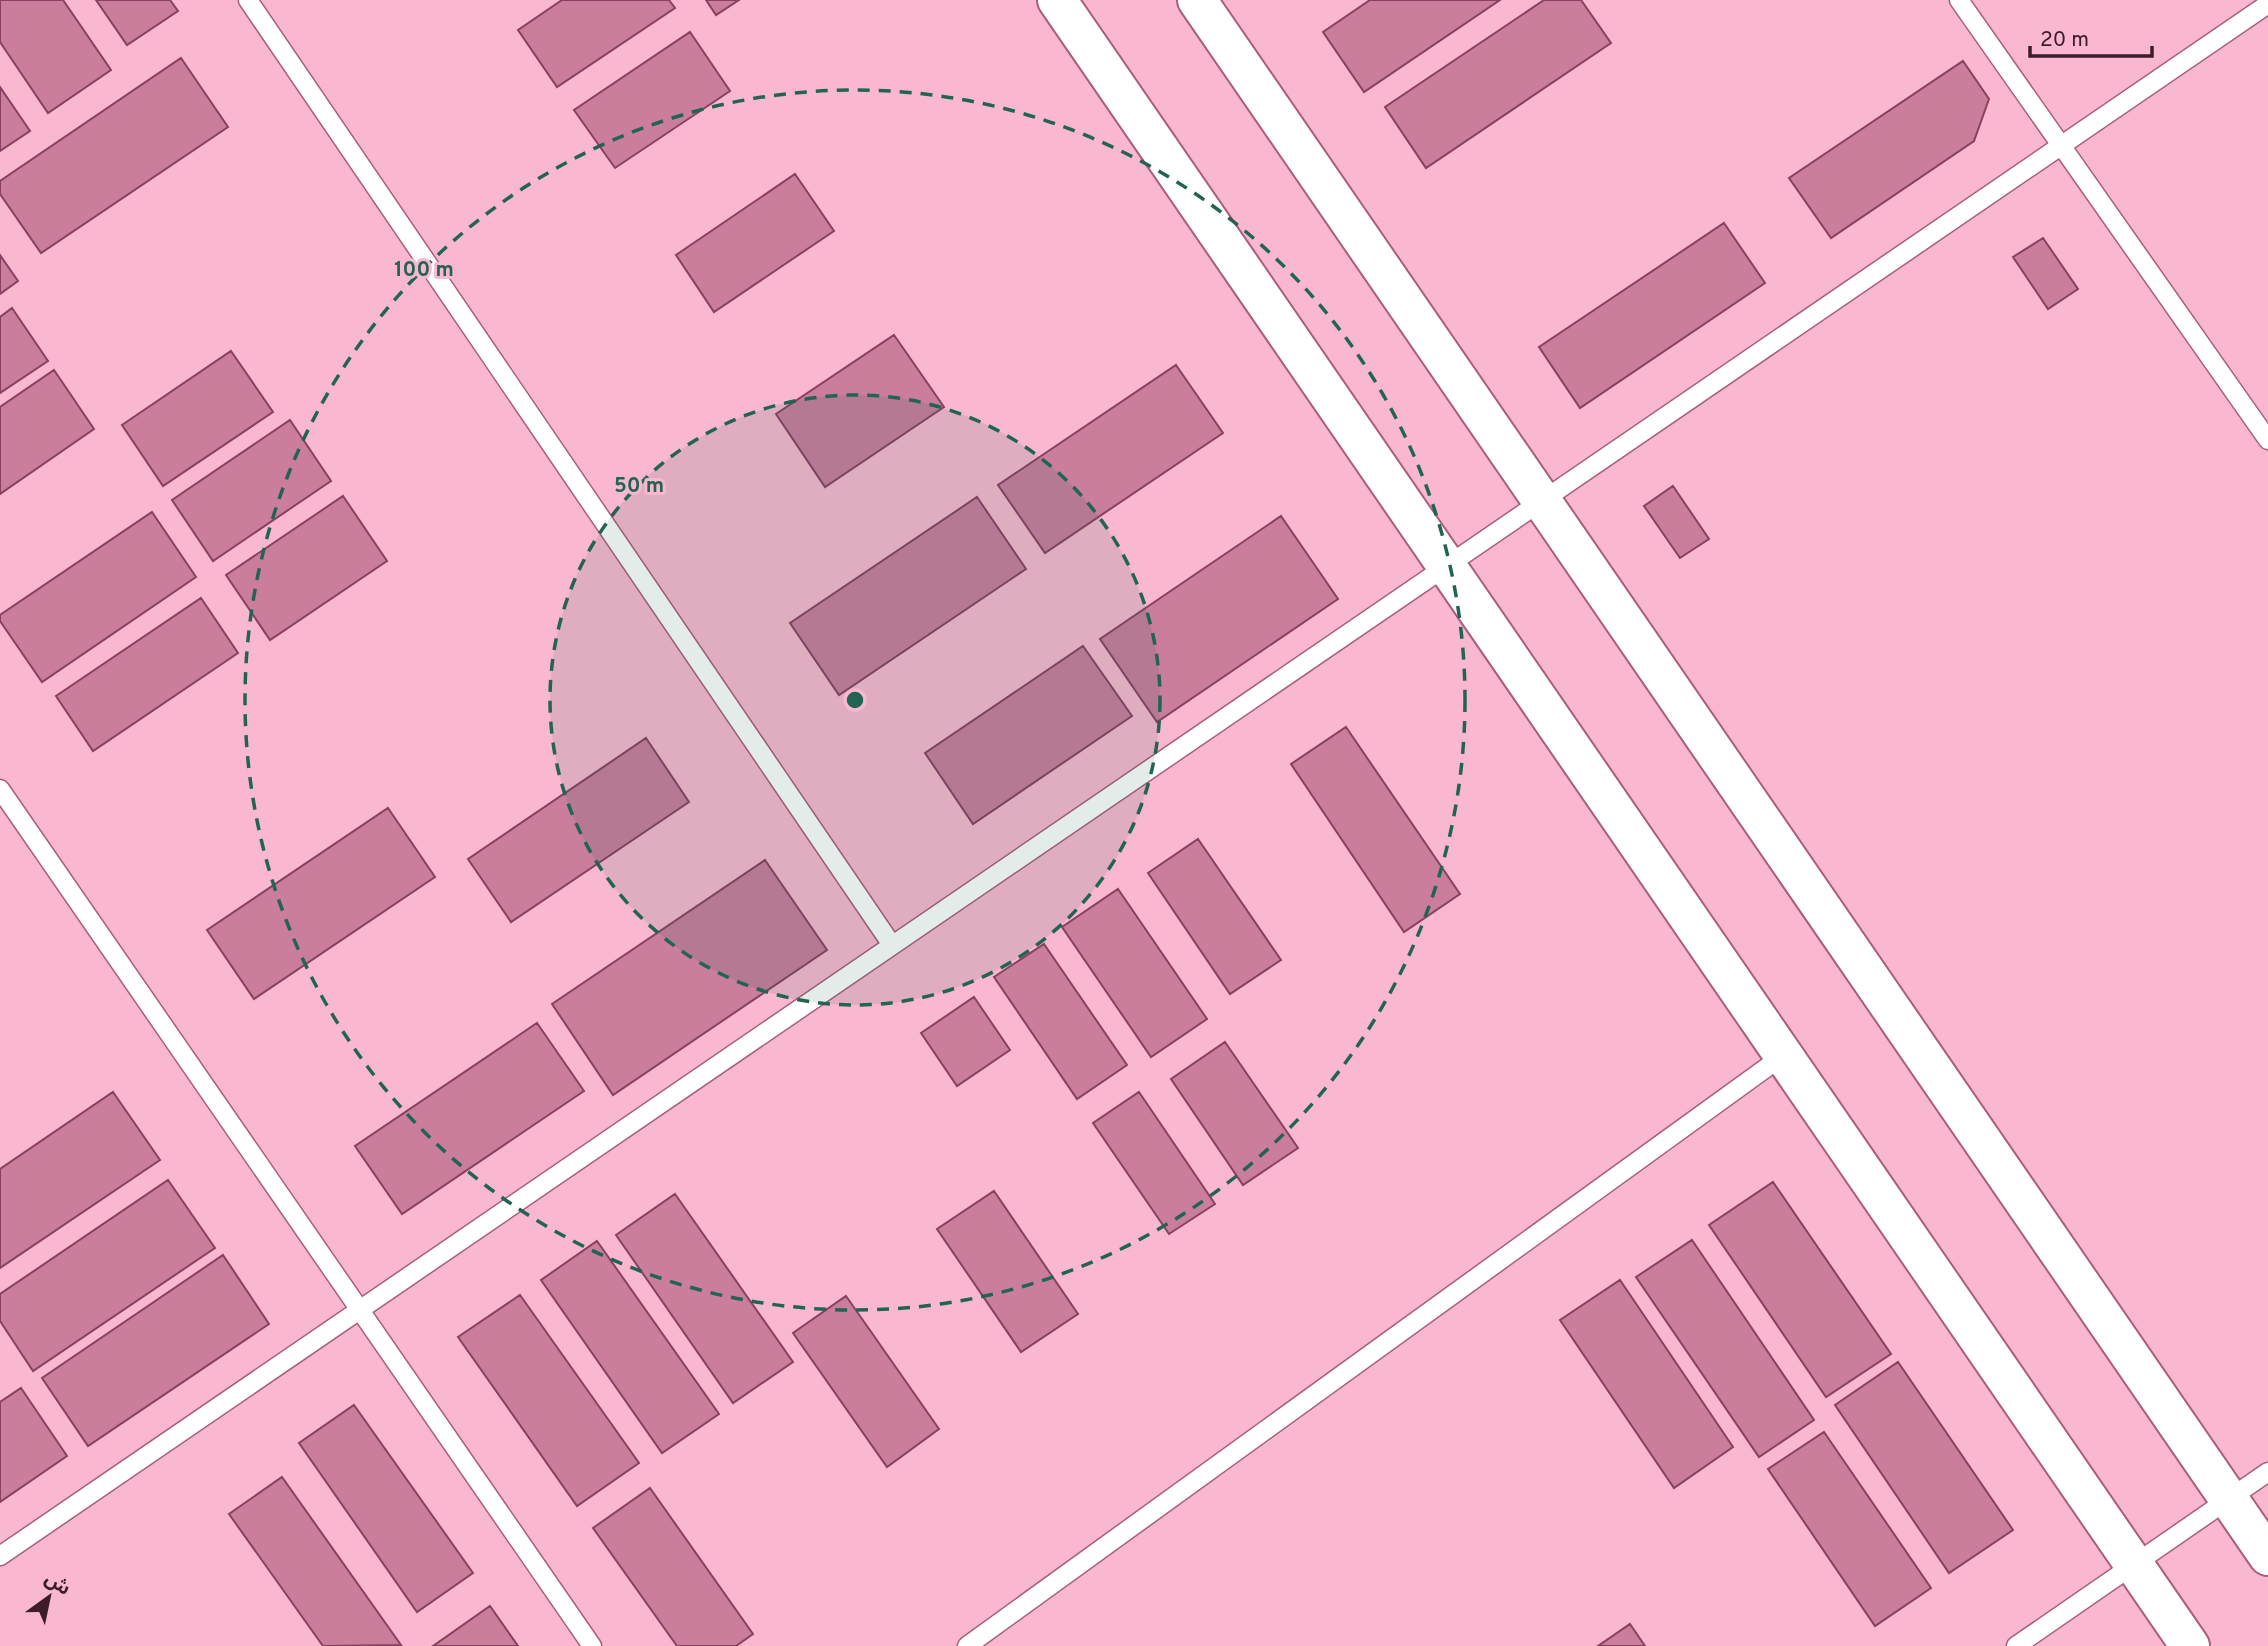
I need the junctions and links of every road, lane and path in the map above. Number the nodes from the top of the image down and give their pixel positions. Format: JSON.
{"nodes":[{"id":1,"x":248,"y":0,"type":"edge"},
{"id":2,"x":1057,"y":0,"type":"edge"},
{"id":3,"x":1197,"y":0,"type":"edge"},
{"id":4,"x":1959,"y":0,"type":"edge"},
{"id":5,"x":2268,"y":4,"type":"edge"},
{"id":6,"x":2061,"y":146,"type":"junction"},
{"id":7,"x":2268,"y":440,"type":"edge"},
{"id":8,"x":1542,"y":501,"type":"junction"},
{"id":9,"x":1447,"y":566,"type":"junction"},
{"id":10,"x":0,"y":789,"type":"edge"},
{"id":11,"x":892,"y":945,"type":"junction"},
{"id":12,"x":1784,"y":1055,"type":"junction"},
{"id":13,"x":360,"y":1310,"type":"junction"},
{"id":14,"x":2268,"y":1472,"type":"edge"},
{"id":15,"x":2229,"y":1499,"type":"junction"},
{"id":16,"x":0,"y":1556,"type":"edge"},
{"id":17,"x":2268,"y":1556,"type":"edge"},
{"id":18,"x":2134,"y":1564,"type":"junction"},
{"id":19,"x":592,"y":1646,"type":"edge"},
{"id":20,"x":967,"y":1646,"type":"edge"},
{"id":21,"x":2016,"y":1646,"type":"edge"},
{"id":22,"x":2190,"y":1646,"type":"edge"}],
"edges":[{"from":1,"to":11,"type":"lane"},
{"from":2,"to":9,"type":"street"},
{"from":3,"to":8,"type":"street"},
{"from":4,"to":6,"type":"lane"},
{"from":5,"to":6,"type":"lane"},
{"from":6,"to":7,"type":"lane"},
{"from":6,"to":8,"type":"lane"},
{"from":8,"to":9,"type":"lane"},
{"from":8,"to":15,"type":"street"},
{"from":9,"to":11,"type":"lane"},
{"from":9,"to":12,"type":"street"},
{"from":10,"to":13,"type":"lane"},
{"from":11,"to":13,"type":"lane"},
{"from":12,"to":18,"type":"street"},
{"from":12,"to":20,"type":"lane"},
{"from":13,"to":16,"type":"lane"},
{"from":13,"to":19,"type":"lane"},
{"from":14,"to":15,"type":"lane"},
{"from":15,"to":17,"type":"street"},
{"from":15,"to":18,"type":"lane"},
{"from":18,"to":21,"type":"lane"},
{"from":18,"to":22,"type":"street"}]}
